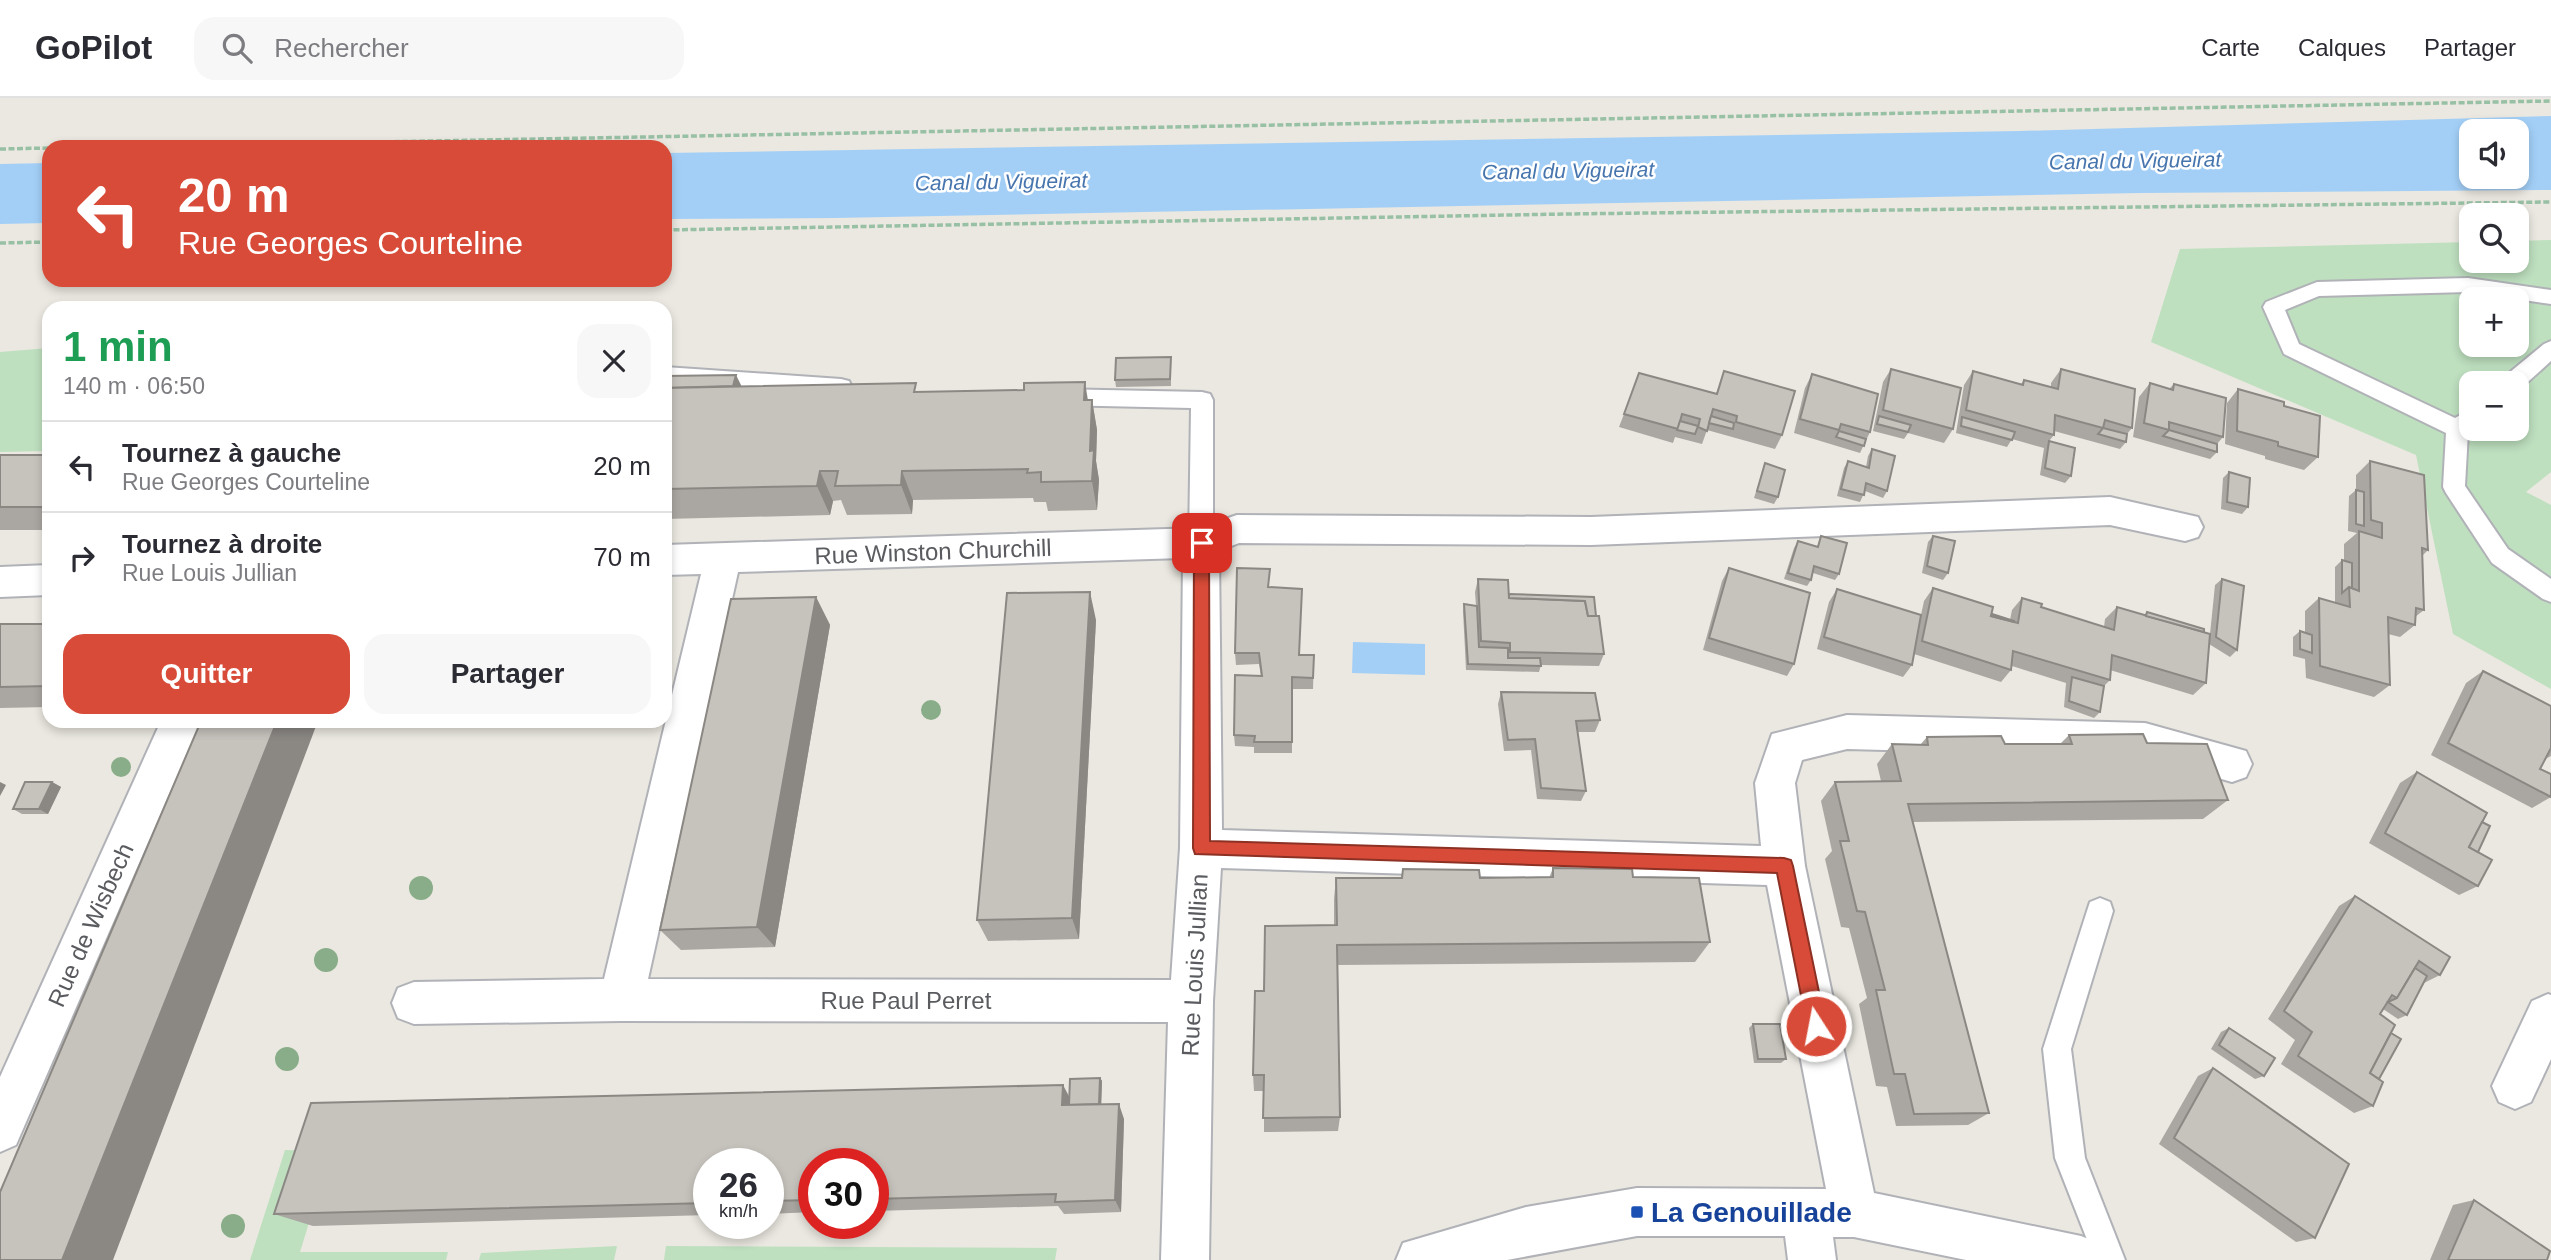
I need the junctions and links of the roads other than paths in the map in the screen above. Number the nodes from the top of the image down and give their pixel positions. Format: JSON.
{"nodes":[{"id":1,"x":2551,"y":297,"type":"edge"},
{"id":2,"x":2551,"y":349,"type":"edge"},
{"id":3,"x":2526,"y":371,"type":"edge"},
{"id":4,"x":672,"y":375,"type":"edge"},
{"id":5,"x":858,"y":388,"type":"edge"},
{"id":6,"x":1033,"y":396,"type":"edge"},
{"id":7,"x":2459,"y":421,"type":"edge"},
{"id":8,"x":2461,"y":441,"type":"edge"},
{"id":9,"x":2185,"y":527,"type":"dead end"},
{"id":10,"x":1202,"y":543,"type":"junction"},
{"id":11,"x":723,"y":558,"type":"junction"},
{"id":12,"x":672,"y":560,"type":"edge"},
{"id":13,"x":42,"y":580,"type":"edge"},
{"id":14,"x":0,"y":582,"type":"edge"},
{"id":15,"x":2551,"y":592,"type":"edge"},
{"id":16,"x":178,"y":728,"type":"edge"},
{"id":17,"x":2232,"y":764,"type":"dead end"},
{"id":18,"x":1201,"y":848,"type":"junction"},
{"id":19,"x":1784,"y":866,"type":"junction"},
{"id":20,"x":2100,"y":911,"type":"dead end"},
{"id":21,"x":621,"y":1000,"type":"junction"},
{"id":22,"x":1191,"y":1001,"type":"junction"},
{"id":23,"x":414,"y":1003,"type":"dead end"},
{"id":24,"x":2551,"y":1017,"type":"edge"},
{"id":25,"x":2515,"y":1086,"type":"dead end"},
{"id":26,"x":0,"y":1129,"type":"edge"},
{"id":27,"x":1806,"y":1213,"type":"junction"},
{"id":28,"x":1854,"y":1213,"type":"junction"},
{"id":29,"x":1185,"y":1260,"type":"edge"},
{"id":30,"x":1420,"y":1260,"type":"edge"},
{"id":31,"x":1812,"y":1260,"type":"edge"},
{"id":32,"x":2081,"y":1260,"type":"edge"},
{"id":33,"x":2110,"y":1260,"type":"edge"}],
"edges":[{"from":1,"to":7,"type":"lane"},
{"from":2,"to":3,"type":"lane"},
{"from":4,"to":5,"type":"lane"},
{"from":6,"to":10,"type":"lane"},
{"from":8,"to":15,"type":"lane"},
{"from":9,"to":10,"type":"street"},
{"from":10,"to":11,"type":"street","name":"Rue Winston Churchill"},
{"from":10,"to":18,"type":"street","name":"Rue Louis Jullian"},
{"from":11,"to":12,"type":"street","name":"Rue Winston Churchill"},
{"from":11,"to":21,"type":"street"},
{"from":13,"to":14,"type":"street"},
{"from":16,"to":26,"type":"street","name":"Rue de Wisbech"},
{"from":17,"to":19,"type":"street"},
{"from":18,"to":19,"type":"street"},
{"from":18,"to":22,"type":"street","name":"Rue Louis Jullian"},
{"from":19,"to":28,"type":"street"},
{"from":20,"to":33,"type":"lane"},
{"from":21,"to":22,"type":"street","name":"Rue Paul Perret"},
{"from":21,"to":23,"type":"street","name":"Rue Paul Perret"},
{"from":22,"to":29,"type":"street","name":"Rue Louis Jullian"},
{"from":24,"to":25,"type":"street"},
{"from":27,"to":28,"type":"street"},
{"from":27,"to":30,"type":"street"},
{"from":27,"to":31,"type":"street"},
{"from":28,"to":32,"type":"street"}]}
